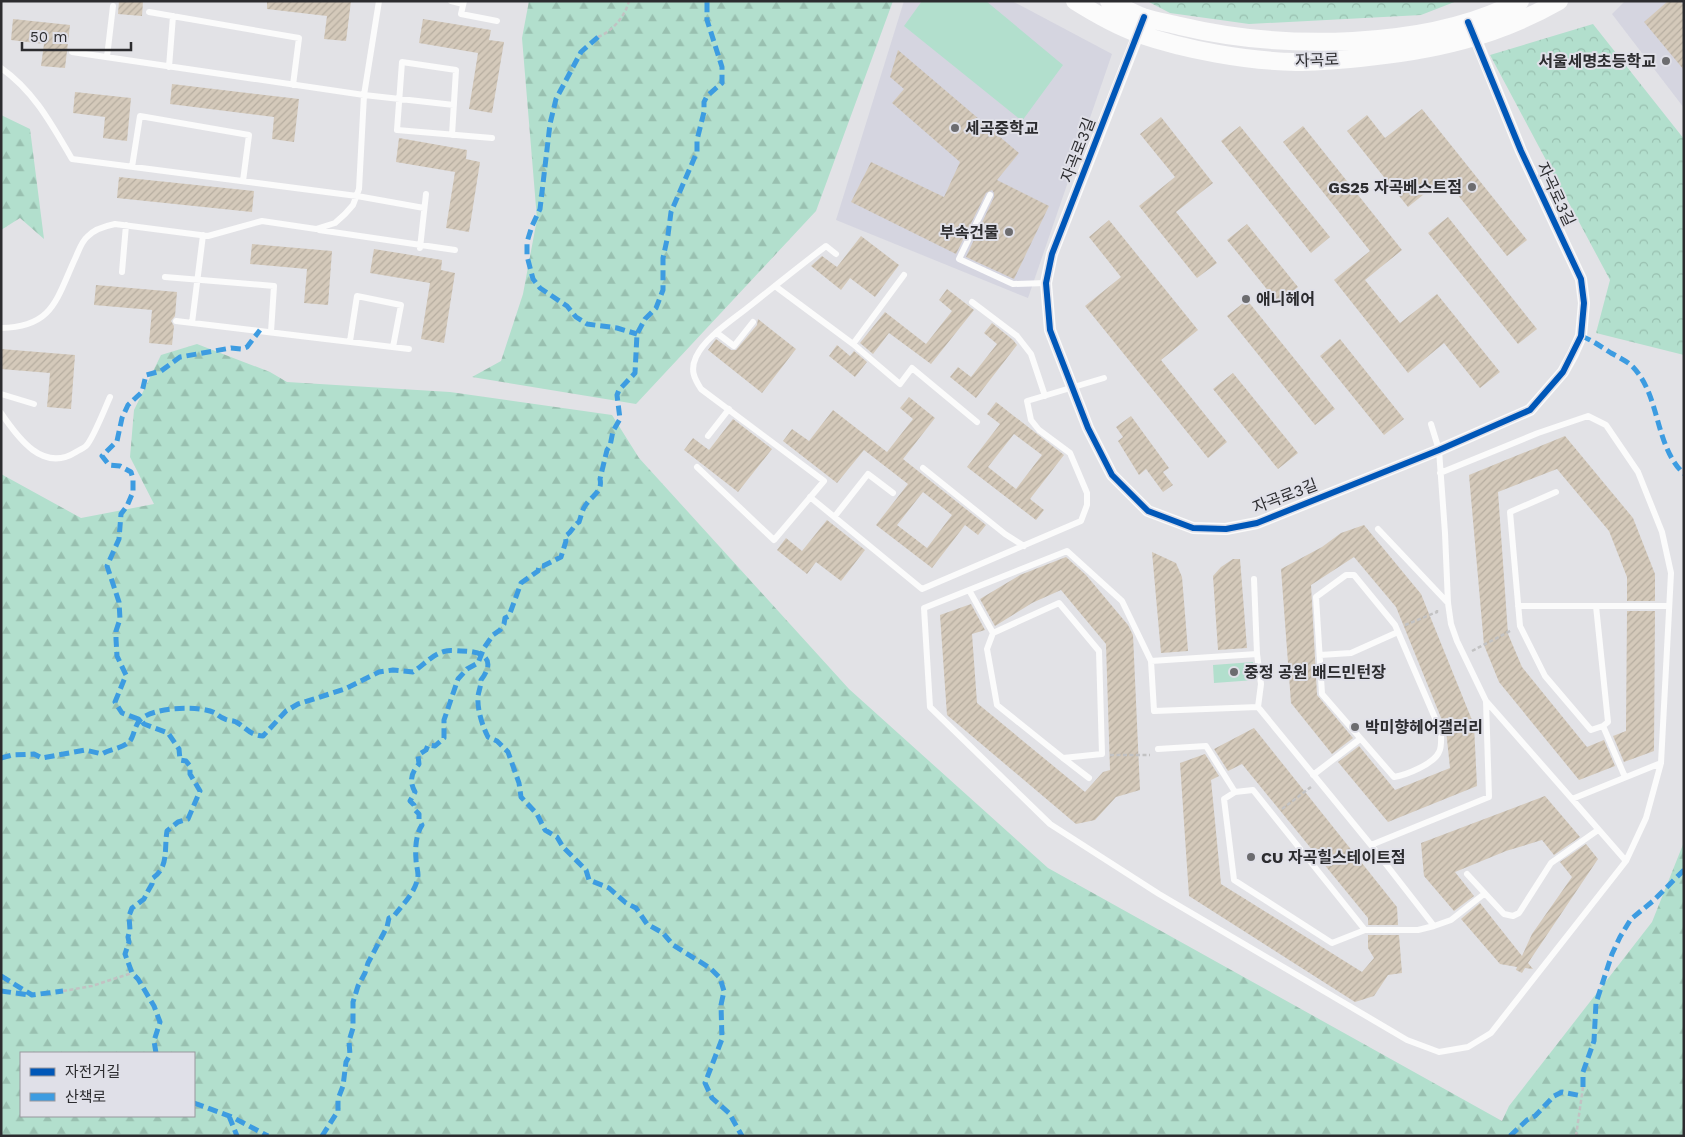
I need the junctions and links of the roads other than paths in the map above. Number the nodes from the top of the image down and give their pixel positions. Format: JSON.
{"nodes":[{"id":1,"x":379,"y":1,"type":"edge"},
{"id":2,"x":451,"y":1,"type":"edge"},
{"id":3,"x":1075,"y":1,"type":"edge"},
{"id":4,"x":1109,"y":1,"type":"edge"},
{"id":5,"x":1520,"y":1,"type":"edge"},
{"id":6,"x":1559,"y":1,"type":"edge"},
{"id":7,"x":464,"y":2,"type":"edge"},
{"id":8,"x":113,"y":6,"type":"dead end"},
{"id":9,"x":149,"y":12,"type":"dead end"},
{"id":10,"x":173,"y":16,"type":"junction"},
{"id":11,"x":497,"y":21,"type":"dead end"},
{"id":12,"x":1141,"y":26,"type":"junction"},
{"id":13,"x":1472,"y":30,"type":"junction"},
{"id":14,"x":72,"y":52,"type":"dead end"},
{"id":15,"x":107,"y":57,"type":"junction"},
{"id":16,"x":169,"y":66,"type":"junction"},
{"id":17,"x":1,"y":68,"type":"edge"},
{"id":18,"x":293,"y":85,"type":"junction"},
{"id":19,"x":364,"y":95,"type":"junction"},
{"id":20,"x":400,"y":99,"type":"junction"},
{"id":21,"x":454,"y":105,"type":"junction"},
{"id":22,"x":452,"y":135,"type":"junction"},
{"id":23,"x":492,"y":138,"type":"dead end"},
{"id":24,"x":132,"y":167,"type":"junction"},
{"id":25,"x":243,"y":181,"type":"junction"},
{"id":26,"x":426,"y":194,"type":"dead end"},
{"id":27,"x":990,"y":195,"type":"dead end"},
{"id":28,"x":356,"y":196,"type":"junction"},
{"id":29,"x":424,"y":208,"type":"junction"},
{"id":30,"x":126,"y":225,"type":"junction"},
{"id":31,"x":316,"y":229,"type":"junction"},
{"id":32,"x":203,"y":235,"type":"junction"},
{"id":33,"x":420,"y":246,"type":"junction"},
{"id":34,"x":455,"y":250,"type":"dead end"},
{"id":35,"x":836,"y":254,"type":"dead end"},
{"id":36,"x":122,"y":272,"type":"dead end"},
{"id":37,"x":904,"y":275,"type":"dead end"},
{"id":38,"x":165,"y":277,"type":"dead end"},
{"id":39,"x":197,"y":280,"type":"junction"},
{"id":40,"x":1046,"y":283,"type":"junction"},
{"id":41,"x":775,"y":286,"type":"junction"},
{"id":42,"x":972,"y":302,"type":"dead end"},
{"id":43,"x":176,"y":321,"type":"dead end"},
{"id":44,"x":753,"y":322,"type":"dead end"},
{"id":45,"x":192,"y":323,"type":"junction"},
{"id":46,"x":1,"y":328,"type":"edge"},
{"id":47,"x":271,"y":332,"type":"junction"},
{"id":48,"x":717,"y":333,"type":"junction"},
{"id":49,"x":350,"y":341,"type":"junction"},
{"id":50,"x":853,"y":344,"type":"junction"},
{"id":51,"x":393,"y":347,"type":"junction"},
{"id":52,"x":409,"y":349,"type":"dead end"},
{"id":53,"x":1104,"y":378,"type":"dead end"},
{"id":54,"x":1072,"y":388,"type":"junction"},
{"id":55,"x":1,"y":394,"type":"edge"},
{"id":56,"x":1045,"y":396,"type":"junction"},
{"id":57,"x":110,"y":397,"type":"dead end"},
{"id":58,"x":34,"y":404,"type":"dead end"},
{"id":59,"x":729,"y":409,"type":"junction"},
{"id":60,"x":1,"y":413,"type":"edge"},
{"id":61,"x":977,"y":422,"type":"dead end"},
{"id":62,"x":1431,"y":424,"type":"dead end"},
{"id":63,"x":708,"y":436,"type":"dead end"},
{"id":64,"x":1438,"y":450,"type":"junction"},
{"id":65,"x":697,"y":467,"type":"dead end"},
{"id":66,"x":923,"y":468,"type":"dead end"},
{"id":67,"x":1440,"y":473,"type":"junction"},
{"id":68,"x":1556,"y":492,"type":"dead end"},
{"id":69,"x":893,"y":493,"type":"dead end"},
{"id":70,"x":810,"y":497,"type":"junction"},
{"id":71,"x":835,"y":516,"type":"junction"},
{"id":72,"x":1378,"y":529,"type":"dead end"},
{"id":73,"x":1024,"y":546,"type":"junction"},
{"id":74,"x":1254,"y":579,"type":"dead end"},
{"id":75,"x":970,"y":590,"type":"junction"},
{"id":76,"x":1448,"y":603,"type":"junction"},
{"id":77,"x":1518,"y":606,"type":"junction"},
{"id":78,"x":1596,"y":606,"type":"junction"},
{"id":79,"x":1669,"y":606,"type":"junction"},
{"id":80,"x":1398,"y":632,"type":"junction"},
{"id":81,"x":993,"y":633,"type":"junction"},
{"id":82,"x":1257,"y":654,"type":"junction"},
{"id":83,"x":1320,"y":656,"type":"junction"},
{"id":84,"x":1152,"y":661,"type":"junction"},
{"id":85,"x":1486,"y":701,"type":"junction"},
{"id":86,"x":1258,"y":707,"type":"junction"},
{"id":87,"x":1603,"y":726,"type":"junction"},
{"id":88,"x":1360,"y":739,"type":"junction"},
{"id":89,"x":1157,"y":752,"type":"road end"},
{"id":90,"x":1063,"y":758,"type":"junction"},
{"id":91,"x":1661,"y":763,"type":"junction"},
{"id":92,"x":1313,"y":775,"type":"junction"},
{"id":93,"x":1625,"y":777,"type":"junction"},
{"id":94,"x":1089,"y":778,"type":"dead end"},
{"id":95,"x":1235,"y":792,"type":"junction"},
{"id":96,"x":1572,"y":799,"type":"junction"},
{"id":97,"x":1598,"y":830,"type":"junction"},
{"id":98,"x":1371,"y":845,"type":"junction"},
{"id":99,"x":1626,"y":861,"type":"junction"},
{"id":100,"x":1467,"y":874,"type":"dead end"},
{"id":101,"x":1484,"y":894,"type":"junction"},
{"id":102,"x":1434,"y":926,"type":"junction"},
{"id":103,"x":1365,"y":930,"type":"junction"}],
"edges":[{"from":1,"to":19,"type":"lane"},
{"from":2,"to":7,"type":"lane"},
{"from":3,"to":12,"type":"main road","name":"자곡로"},
{"from":4,"to":12,"type":"main road","name":"자곡로"},
{"from":5,"to":13,"type":"main road","name":"자곡로"},
{"from":6,"to":13,"type":"main road","name":"자곡로"},
{"from":7,"to":11,"type":"lane"},
{"from":8,"to":15,"type":"lane"},
{"from":9,"to":10,"type":"lane"},
{"from":10,"to":16,"type":"lane"},
{"from":10,"to":18,"type":"lane"},
{"from":12,"to":13,"type":"main road","name":"자곡로"},
{"from":12,"to":40,"type":"street","name":"자곡로3길"},
{"from":13,"to":64,"type":"street","name":"자곡로3길"},
{"from":14,"to":15,"type":"lane"},
{"from":15,"to":16,"type":"lane"},
{"from":16,"to":18,"type":"lane"},
{"from":17,"to":24,"type":"lane"},
{"from":18,"to":19,"type":"lane"},
{"from":19,"to":20,"type":"lane"},
{"from":19,"to":28,"type":"lane"},
{"from":20,"to":21,"type":"lane"},
{"from":20,"to":21,"type":"lane"},
{"from":20,"to":22,"type":"lane"},
{"from":21,"to":22,"type":"lane"},
{"from":22,"to":23,"type":"lane"},
{"from":24,"to":25,"type":"lane"},
{"from":24,"to":25,"type":"lane"},
{"from":25,"to":28,"type":"lane"},
{"from":26,"to":29,"type":"lane"},
{"from":27,"to":40,"type":"lane"},
{"from":28,"to":29,"type":"lane"},
{"from":28,"to":31,"type":"lane"},
{"from":29,"to":33,"type":"lane"},
{"from":30,"to":32,"type":"lane"},
{"from":30,"to":36,"type":"lane"},
{"from":30,"to":46,"type":"lane"},
{"from":31,"to":32,"type":"lane"},
{"from":31,"to":33,"type":"lane"},
{"from":32,"to":39,"type":"lane"},
{"from":33,"to":34,"type":"lane"},
{"from":35,"to":41,"type":"lane"},
{"from":37,"to":50,"type":"lane"},
{"from":38,"to":39,"type":"lane"},
{"from":39,"to":45,"type":"lane"},
{"from":39,"to":47,"type":"lane"},
{"from":40,"to":54,"type":"street","name":"자곡로3길"},
{"from":41,"to":48,"type":"lane"},
{"from":41,"to":50,"type":"lane"},
{"from":42,"to":56,"type":"lane"},
{"from":43,"to":45,"type":"lane"},
{"from":44,"to":48,"type":"lane"},
{"from":45,"to":47,"type":"lane"},
{"from":47,"to":49,"type":"lane"},
{"from":48,"to":59,"type":"lane"},
{"from":49,"to":51,"type":"lane"},
{"from":49,"to":51,"type":"lane"},
{"from":50,"to":61,"type":"lane"},
{"from":51,"to":52,"type":"lane"},
{"from":53,"to":54,"type":"lane"},
{"from":54,"to":56,"type":"lane"},
{"from":54,"to":64,"type":"street","name":"자곡로3길"},
{"from":55,"to":58,"type":"lane"},
{"from":56,"to":73,"type":"lane"},
{"from":57,"to":60,"type":"lane"},
{"from":59,"to":63,"type":"lane"},
{"from":59,"to":70,"type":"lane"},
{"from":62,"to":64,"type":"lane"},
{"from":64,"to":67,"type":"lane"},
{"from":65,"to":70,"type":"lane"},
{"from":66,"to":73,"type":"lane"},
{"from":67,"to":76,"type":"lane"},
{"from":67,"to":79,"type":"lane"},
{"from":68,"to":77,"type":"lane"},
{"from":69,"to":71,"type":"lane"},
{"from":70,"to":71,"type":"lane"},
{"from":71,"to":73,"type":"lane"},
{"from":72,"to":76,"type":"lane"},
{"from":74,"to":82,"type":"lane"},
{"from":75,"to":81,"type":"lane"},
{"from":75,"to":84,"type":"lane"},
{"from":75,"to":99,"type":"lane"},
{"from":76,"to":85,"type":"lane"},
{"from":77,"to":78,"type":"lane"},
{"from":77,"to":87,"type":"lane"},
{"from":78,"to":79,"type":"lane"},
{"from":78,"to":87,"type":"lane"},
{"from":79,"to":91,"type":"lane"},
{"from":80,"to":83,"type":"lane"},
{"from":80,"to":83,"type":"lane"},
{"from":80,"to":88,"type":"lane"},
{"from":81,"to":90,"type":"lane"},
{"from":81,"to":90,"type":"lane"},
{"from":82,"to":84,"type":"lane"},
{"from":82,"to":86,"type":"lane"},
{"from":83,"to":88,"type":"lane"},
{"from":84,"to":86,"type":"lane"},
{"from":85,"to":96,"type":"lane"},
{"from":85,"to":98,"type":"lane"},
{"from":86,"to":92,"type":"lane"},
{"from":87,"to":93,"type":"lane"},
{"from":88,"to":92,"type":"lane"},
{"from":89,"to":95,"type":"lane"},
{"from":90,"to":94,"type":"lane"},
{"from":91,"to":93,"type":"lane"},
{"from":91,"to":99,"type":"lane"},
{"from":92,"to":98,"type":"lane"},
{"from":93,"to":96,"type":"lane"},
{"from":95,"to":103,"type":"lane"},
{"from":95,"to":103,"type":"lane"},
{"from":96,"to":97,"type":"lane"},
{"from":97,"to":99,"type":"lane"},
{"from":97,"to":101,"type":"lane"},
{"from":98,"to":102,"type":"lane"},
{"from":100,"to":101,"type":"lane"},
{"from":101,"to":102,"type":"lane"},
{"from":102,"to":103,"type":"lane"}]}
